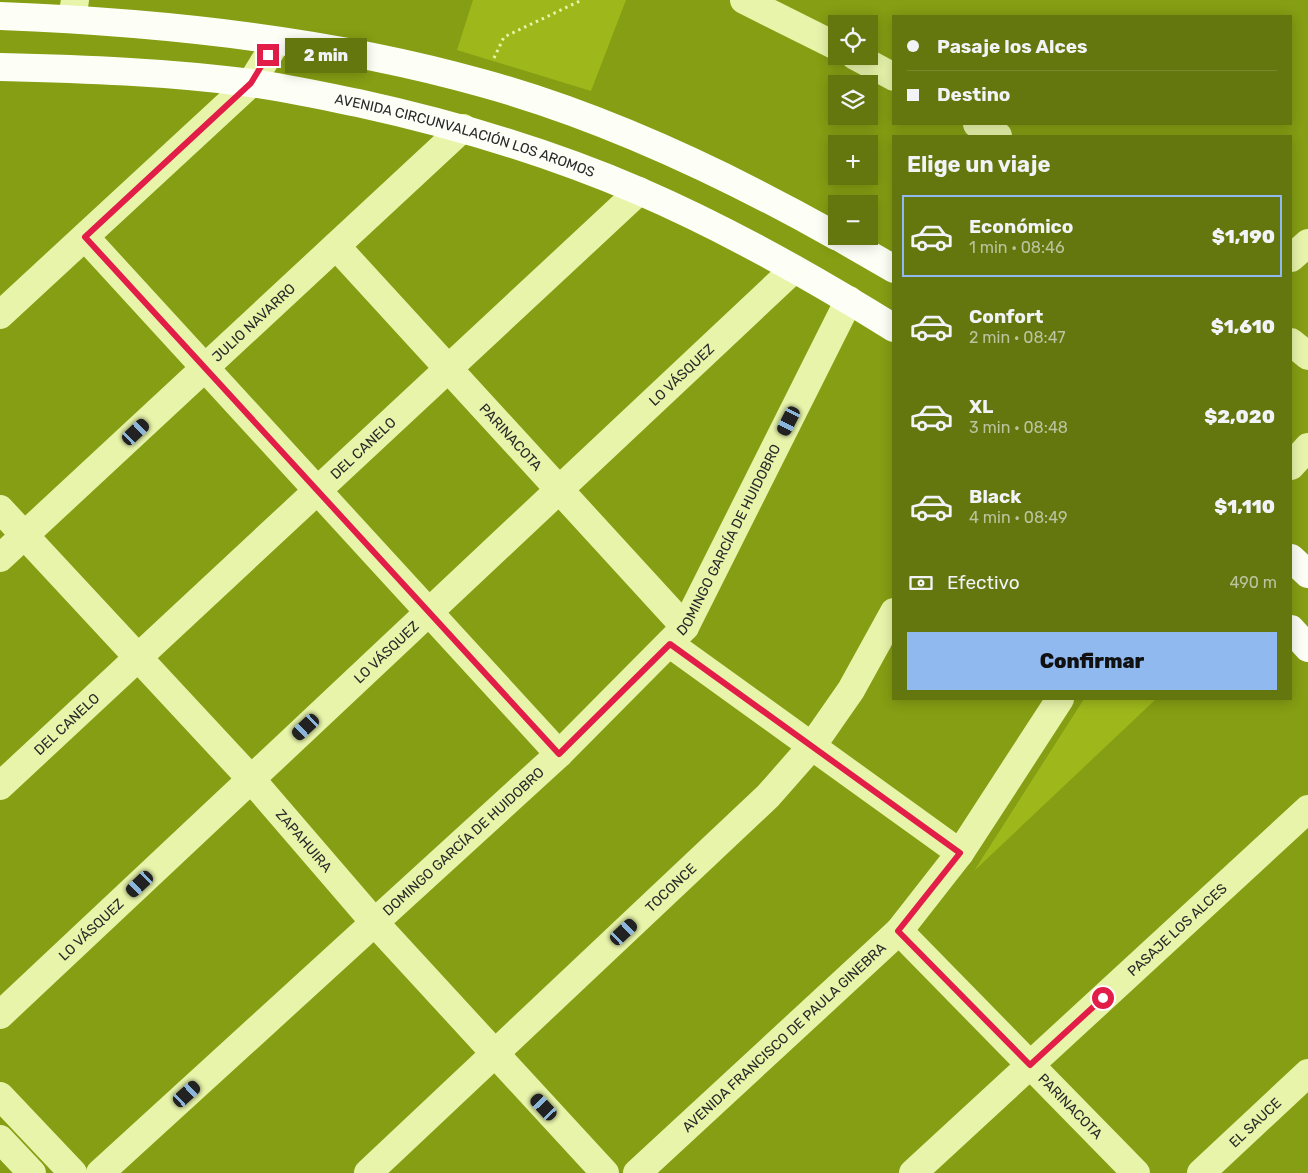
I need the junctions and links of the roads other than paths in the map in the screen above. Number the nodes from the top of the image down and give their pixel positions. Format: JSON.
{"nodes":[{"id":1,"x":744,"y":0,"type":"edge"},
{"id":2,"x":74,"y":9,"type":"edge"},
{"id":3,"x":0,"y":16,"type":"edge"},
{"id":4,"x":277,"y":41,"type":"junction"},
{"id":5,"x":828,"y":42,"type":"edge"},
{"id":6,"x":872,"y":65,"type":"edge"},
{"id":7,"x":0,"y":67,"type":"edge"},
{"id":8,"x":892,"y":76,"type":"edge"},
{"id":9,"x":251,"y":83,"type":"junction"},
{"id":10,"x":979,"y":125,"type":"edge"},
{"id":11,"x":463,"y":128,"type":"junction"},
{"id":12,"x":996,"y":135,"type":"edge"},
{"id":13,"x":639,"y":191,"type":"junction"},
{"id":14,"x":828,"y":231,"type":"edge"},
{"id":15,"x":85,"y":237,"type":"junction"},
{"id":16,"x":1308,"y":242,"type":"edge"},
{"id":17,"x":853,"y":245,"type":"edge"},
{"id":18,"x":336,"y":246,"type":"junction"},
{"id":19,"x":1292,"y":257,"type":"edge"},
{"id":20,"x":892,"y":268,"type":"edge"},
{"id":21,"x":794,"y":269,"type":"junction"},
{"id":22,"x":849,"y":300,"type":"junction"},
{"id":23,"x":0,"y":315,"type":"edge"},
{"id":24,"x":892,"y":327,"type":"edge"},
{"id":25,"x":1292,"y":343,"type":"edge"},
{"id":26,"x":1308,"y":356,"type":"edge"},
{"id":27,"x":205,"y":368,"type":"junction"},
{"id":28,"x":448,"y":369,"type":"junction"},
{"id":29,"x":1308,"y":447,"type":"edge"},
{"id":30,"x":1292,"y":465,"type":"edge"},
{"id":31,"x":317,"y":490,"type":"junction"},
{"id":32,"x":559,"y":490,"type":"junction"},
{"id":33,"x":0,"y":509,"type":"edge"},
{"id":34,"x":24,"y":535,"type":"junction"},
{"id":35,"x":0,"y":558,"type":"edge"},
{"id":36,"x":1292,"y":559,"type":"edge"},
{"id":37,"x":1308,"y":574,"type":"edge"},
{"id":38,"x":429,"y":612,"type":"junction"},
{"id":39,"x":892,"y":616,"type":"edge"},
{"id":40,"x":1292,"y":630,"type":"edge"},
{"id":41,"x":677,"y":635,"type":"junction"},
{"id":42,"x":1308,"y":648,"type":"edge"},
{"id":43,"x":138,"y":657,"type":"junction"},
{"id":44,"x":1059,"y":700,"type":"edge"},
{"id":45,"x":812,"y":746,"type":"junction"},
{"id":46,"x":559,"y":754,"type":"junction"},
{"id":47,"x":251,"y":779,"type":"junction"},
{"id":48,"x":0,"y":786,"type":"edge"},
{"id":49,"x":1308,"y":808,"type":"edge"},
{"id":50,"x":960,"y":853,"type":"junction"},
{"id":51,"x":375,"y":923,"type":"junction"},
{"id":52,"x":898,"y":931,"type":"junction"},
{"id":53,"x":0,"y":1014,"type":"edge"},
{"id":54,"x":495,"y":1054,"type":"junction"},
{"id":55,"x":1030,"y":1065,"type":"junction"},
{"id":56,"x":1308,"y":1073,"type":"edge"},
{"id":57,"x":0,"y":1096,"type":"edge"},
{"id":58,"x":0,"y":1139,"type":"edge"},
{"id":59,"x":32,"y":1173,"type":"edge"},
{"id":60,"x":73,"y":1173,"type":"edge"},
{"id":61,"x":100,"y":1173,"type":"edge"},
{"id":62,"x":368,"y":1173,"type":"edge"},
{"id":63,"x":605,"y":1173,"type":"edge"},
{"id":64,"x":637,"y":1173,"type":"edge"},
{"id":65,"x":913,"y":1173,"type":"edge"},
{"id":66,"x":1136,"y":1173,"type":"edge"},
{"id":67,"x":1201,"y":1173,"type":"edge"}],
"edges":[{"from":1,"to":5,"type":"street"},
{"from":2,"to":3,"type":"main road"},
{"from":2,"to":4,"type":"main road"},
{"from":4,"to":9,"type":"street"},
{"from":4,"to":14,"type":"main road"},
{"from":6,"to":8,"type":"street"},
{"from":7,"to":9,"type":"main road","name":"AVENIDA CIRCUNVALACIÓN LOS AROMOS"},
{"from":9,"to":11,"type":"main road","name":"AVENIDA CIRCUNVALACIÓN LOS AROMOS"},
{"from":9,"to":15,"type":"street"},
{"from":10,"to":12,"type":"street"},
{"from":11,"to":13,"type":"main road","name":"AVENIDA CIRCUNVALACIÓN LOS AROMOS"},
{"from":11,"to":18,"type":"street","name":"JULIO NAVARRO"},
{"from":13,"to":21,"type":"main road","name":"AVENIDA CIRCUNVALACIÓN LOS AROMOS"},
{"from":13,"to":28,"type":"street","name":"DEL CANELO"},
{"from":15,"to":23,"type":"street"},
{"from":15,"to":27,"type":"street"},
{"from":16,"to":19,"type":"street"},
{"from":17,"to":20,"type":"main road"},
{"from":18,"to":27,"type":"street","name":"JULIO NAVARRO"},
{"from":18,"to":28,"type":"street","name":"PARINACOTA"},
{"from":21,"to":22,"type":"main road","name":"AVENIDA CIRCUNVALACIÓN LOS AROMOS"},
{"from":21,"to":32,"type":"street","name":"LO VÁSQUEZ"},
{"from":22,"to":24,"type":"main road","name":"AVENIDA CIRCUNVALACIÓN LOS AROMOS"},
{"from":22,"to":41,"type":"street","name":"DOMINGO GARCÍA DE HUIDOBRO"},
{"from":25,"to":26,"type":"street"},
{"from":27,"to":31,"type":"street"},
{"from":27,"to":34,"type":"street","name":"JULIO NAVARRO"},
{"from":28,"to":31,"type":"street","name":"DEL CANELO"},
{"from":28,"to":32,"type":"street","name":"PARINACOTA"},
{"from":29,"to":30,"type":"street"},
{"from":31,"to":38,"type":"street"},
{"from":31,"to":43,"type":"street","name":"DEL CANELO"},
{"from":32,"to":38,"type":"street","name":"LO VÁSQUEZ"},
{"from":32,"to":41,"type":"street","name":"PARINACOTA"},
{"from":33,"to":34,"type":"street","name":"ZAPAHUIRA"},
{"from":34,"to":35,"type":"street","name":"JULIO NAVARRO"},
{"from":34,"to":43,"type":"street","name":"ZAPAHUIRA"},
{"from":36,"to":37,"type":"main road"},
{"from":38,"to":46,"type":"street"},
{"from":38,"to":47,"type":"street","name":"LO VÁSQUEZ"},
{"from":39,"to":45,"type":"street","name":"TOCONCE"},
{"from":40,"to":42,"type":"main road"},
{"from":41,"to":45,"type":"street","name":"PARINACOTA"},
{"from":41,"to":46,"type":"street","name":"DOMINGO GARCÍA DE HUIDOBRO"},
{"from":43,"to":47,"type":"street","name":"ZAPAHUIRA"},
{"from":43,"to":48,"type":"street","name":"DEL CANELO"},
{"from":44,"to":50,"type":"street","name":"AVENIDA FRANCISCO DE PAULA GINEBRA"},
{"from":45,"to":50,"type":"street","name":"PARINACOTA"},
{"from":45,"to":54,"type":"street","name":"TOCONCE"},
{"from":46,"to":51,"type":"street","name":"DOMINGO GARCÍA DE HUIDOBRO"},
{"from":47,"to":51,"type":"street","name":"ZAPAHUIRA"},
{"from":47,"to":53,"type":"street","name":"LO VÁSQUEZ"},
{"from":49,"to":55,"type":"street","name":"PASAJE LOS ALCES"},
{"from":50,"to":52,"type":"street","name":"AVENIDA FRANCISCO DE PAULA GINEBRA"},
{"from":51,"to":54,"type":"street","name":"ZAPAHUIRA"},
{"from":51,"to":61,"type":"street","name":"DOMINGO GARCÍA DE HUIDOBRO"},
{"from":52,"to":55,"type":"street","name":"PARINACOTA"},
{"from":52,"to":64,"type":"street","name":"AVENIDA FRANCISCO DE PAULA GINEBRA"},
{"from":54,"to":62,"type":"street","name":"TOCONCE"},
{"from":54,"to":63,"type":"street","name":"ZAPAHUIRA"},
{"from":55,"to":65,"type":"street","name":"PASAJE LOS ALCES"},
{"from":55,"to":66,"type":"street","name":"PARINACOTA"},
{"from":56,"to":67,"type":"street","name":"EL SAUCE"},
{"from":57,"to":60,"type":"street"},
{"from":58,"to":59,"type":"street"}]}
